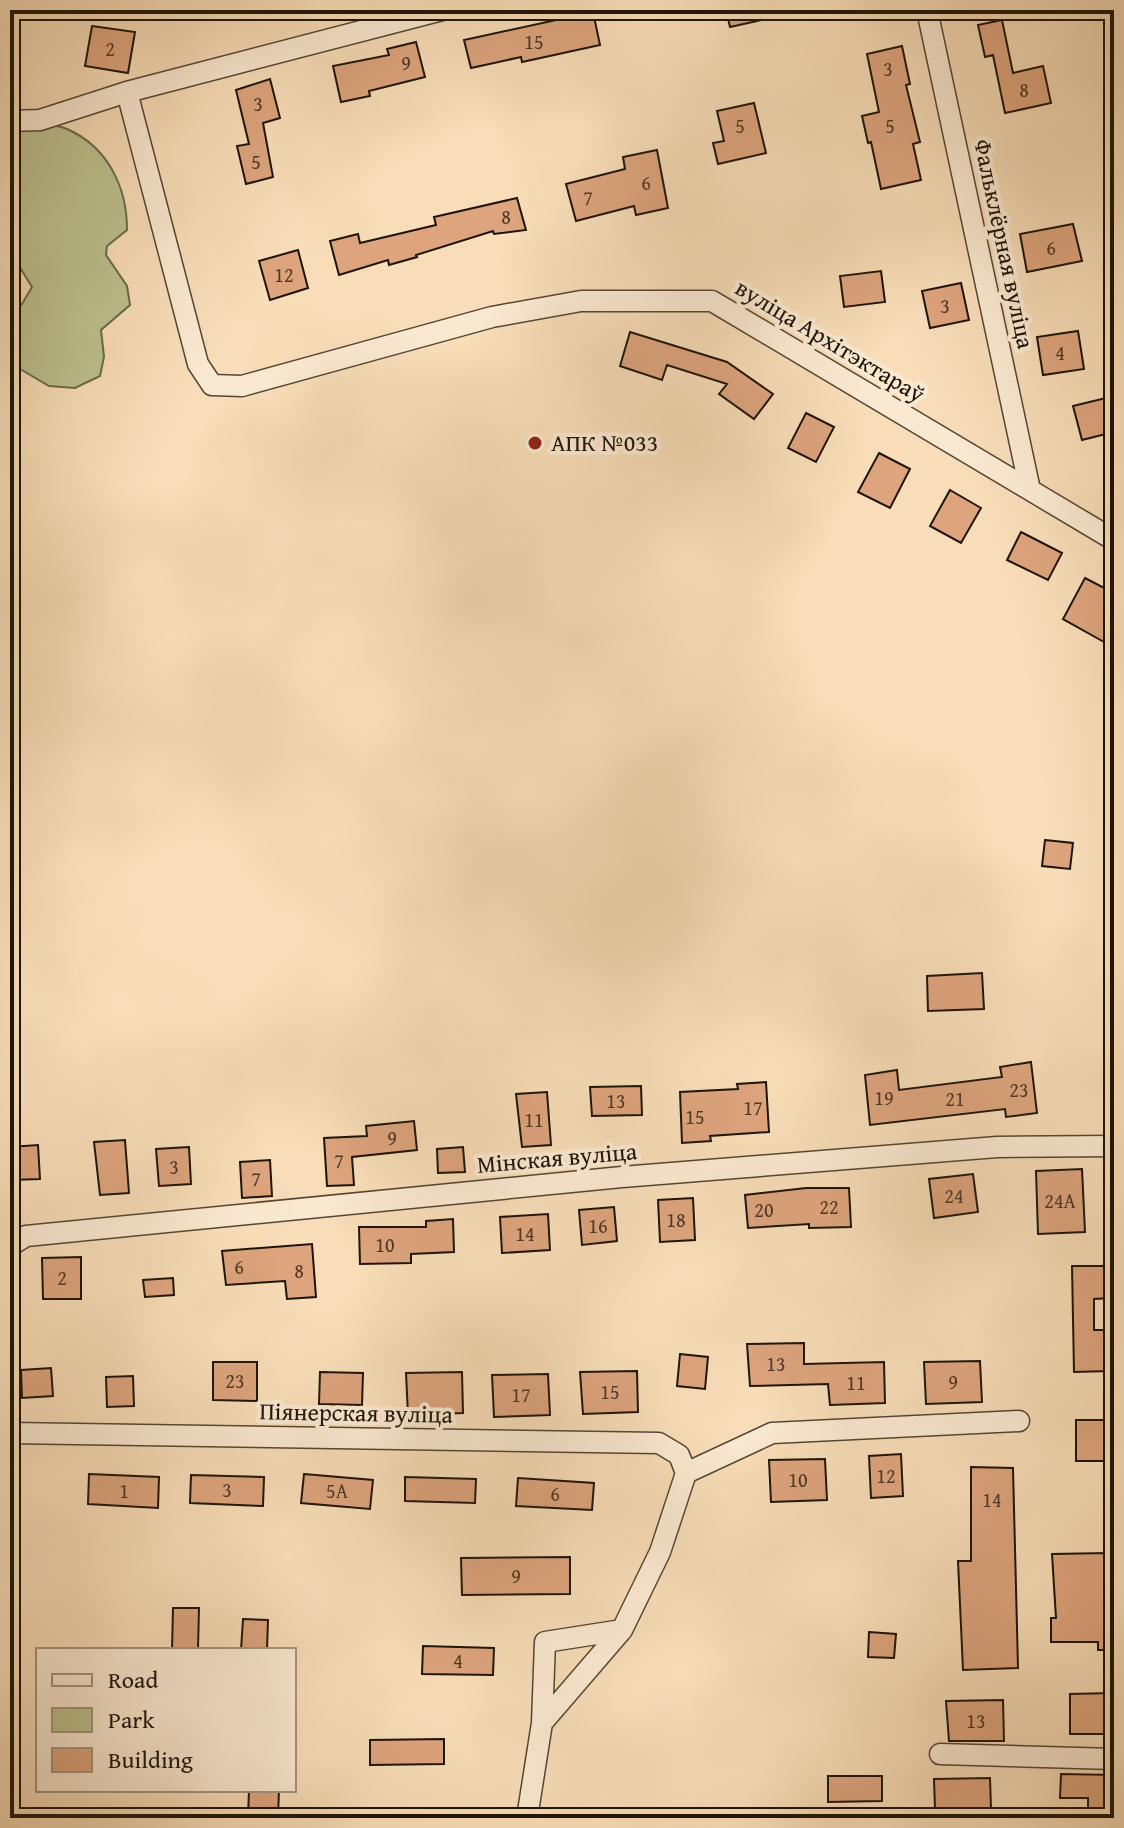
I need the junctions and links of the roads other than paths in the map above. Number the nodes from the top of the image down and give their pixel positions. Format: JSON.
{"nodes":[{"id":1,"x":442,"y":10,"type":"edge"},
{"id":2,"x":927,"y":10,"type":"edge"},
{"id":3,"x":127,"y":92,"type":"junction"},
{"id":4,"x":10,"y":121,"type":"edge"},
{"id":5,"x":1030,"y":490,"type":"junction"},
{"id":6,"x":1114,"y":540,"type":"edge"},
{"id":7,"x":1114,"y":1146,"type":"edge"},
{"id":8,"x":10,"y":1246,"type":"edge"},
{"id":9,"x":1019,"y":1421,"type":"dead end"},
{"id":10,"x":10,"y":1433,"type":"edge"},
{"id":11,"x":686,"y":1473,"type":"junction"},
{"id":12,"x":622,"y":1630,"type":"junction"},
{"id":13,"x":542,"y":1723,"type":"junction"},
{"id":14,"x":940,"y":1754,"type":"dead end"},
{"id":15,"x":1114,"y":1759,"type":"edge"},
{"id":16,"x":527,"y":1818,"type":"edge"}],
"edges":[{"from":1,"to":3,"type":"street"},
{"from":2,"to":5,"type":"street","name":"Фальклёрная вуліца"},
{"from":3,"to":4,"type":"street"},
{"from":3,"to":5,"type":"street","name":"вуліца Архітэктараў"},
{"from":5,"to":6,"type":"street","name":"вуліца Архітэктараў"},
{"from":7,"to":8,"type":"street","name":"Мінская вуліца"},
{"from":9,"to":11,"type":"street"},
{"from":10,"to":11,"type":"street","name":"Піянерская вуліца"},
{"from":11,"to":12,"type":"street"},
{"from":12,"to":13,"type":"street"},
{"from":12,"to":13,"type":"street"},
{"from":13,"to":16,"type":"street"},
{"from":14,"to":15,"type":"street"}]}
